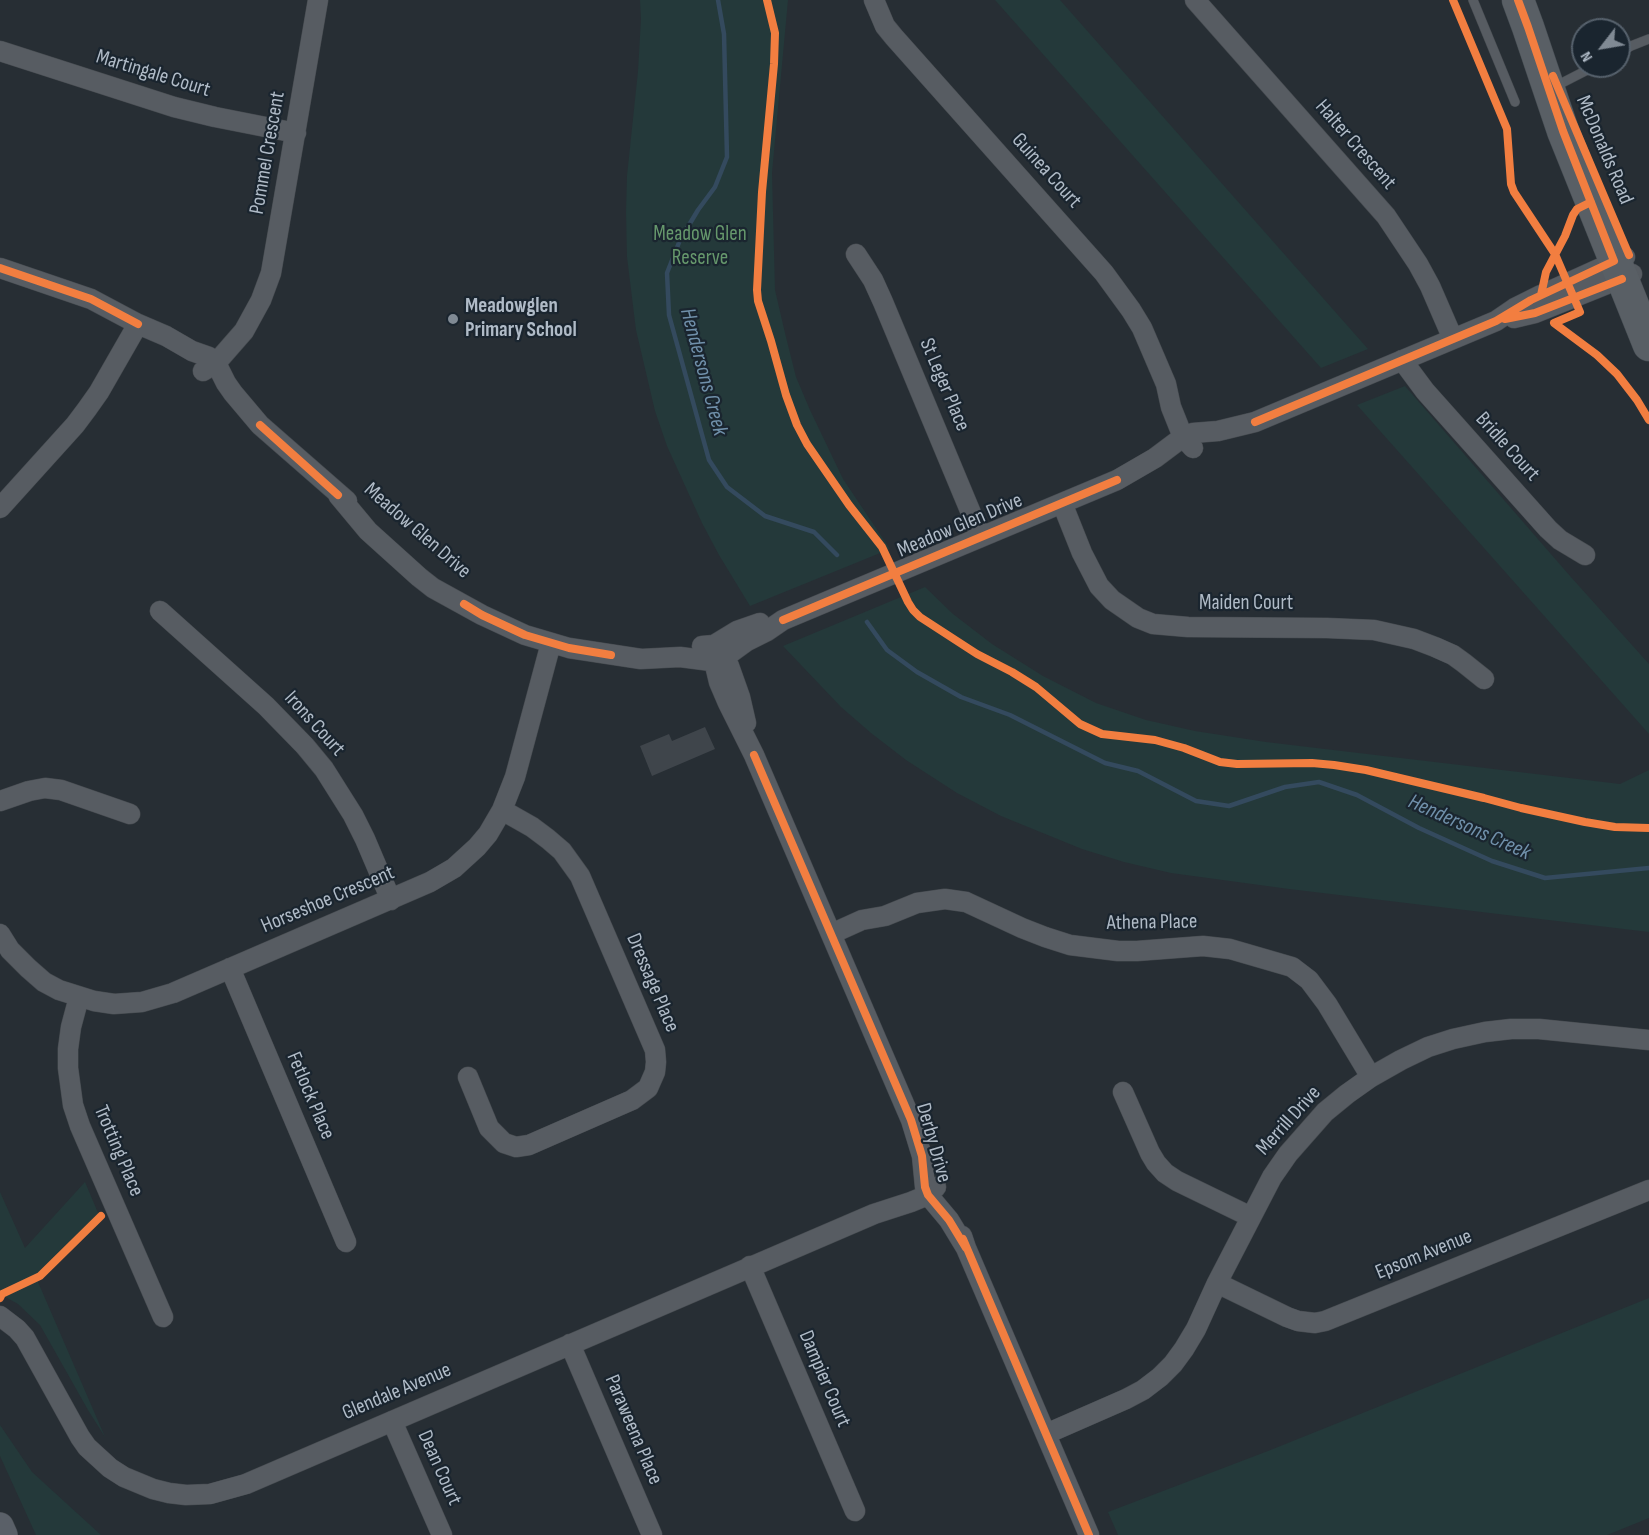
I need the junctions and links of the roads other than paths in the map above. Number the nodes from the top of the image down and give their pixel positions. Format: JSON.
{"nodes":[{"id":1,"x":318,"y":0,"type":"edge"},
{"id":2,"x":874,"y":0,"type":"edge"},
{"id":3,"x":1196,"y":0,"type":"edge"},
{"id":4,"x":1473,"y":0,"type":"edge"},
{"id":5,"x":1523,"y":14,"type":"edge"},
{"id":6,"x":1649,"y":39,"type":"edge"},
{"id":7,"x":1631,"y":46,"type":"edge"},
{"id":8,"x":0,"y":51,"type":"edge"},
{"id":9,"x":1572,"y":78,"type":"edge"},
{"id":10,"x":1553,"y":88,"type":"junction"},
{"id":11,"x":1515,"y":102,"type":"dead end"},
{"id":12,"x":296,"y":133,"type":"junction"},
{"id":13,"x":856,"y":254,"type":"dead end"},
{"id":14,"x":1625,"y":267,"type":"junction"},
{"id":15,"x":0,"y":268,"type":"edge"},
{"id":16,"x":1649,"y":303,"type":"edge"},
{"id":17,"x":138,"y":324,"type":"junction"},
{"id":18,"x":1453,"y":339,"type":"junction"},
{"id":19,"x":1649,"y":345,"type":"edge"},
{"id":20,"x":1402,"y":360,"type":"junction"},
{"id":21,"x":209,"y":364,"type":"junction"},
{"id":22,"x":1190,"y":439,"type":"junction"},
{"id":23,"x":1062,"y":503,"type":"junction"},
{"id":24,"x":0,"y":508,"type":"edge"},
{"id":25,"x":981,"y":537,"type":"junction"},
{"id":26,"x":1585,"y":555,"type":"dead end"},
{"id":27,"x":160,"y":611,"type":"dead end"},
{"id":28,"x":551,"y":644,"type":"junction"},
{"id":29,"x":718,"y":654,"type":"junction"},
{"id":30,"x":1484,"y":679,"type":"dead end"},
{"id":31,"x":0,"y":801,"type":"edge"},
{"id":32,"x":502,"y":810,"type":"junction"},
{"id":33,"x":130,"y":814,"type":"dead end"},
{"id":34,"x":391,"y":900,"type":"junction"},
{"id":35,"x":0,"y":934,"type":"edge"},
{"id":36,"x":833,"y":939,"type":"junction"},
{"id":37,"x":230,"y":968,"type":"junction"},
{"id":38,"x":79,"y":997,"type":"junction"},
{"id":39,"x":1649,"y":1040,"type":"edge"},
{"id":40,"x":468,"y":1077,"type":"dead end"},
{"id":41,"x":1371,"y":1077,"type":"junction"},
{"id":42,"x":1123,"y":1092,"type":"dead end"},
{"id":43,"x":930,"y":1189,"type":"junction"},
{"id":44,"x":1649,"y":1190,"type":"edge"},
{"id":45,"x":1251,"y":1217,"type":"junction"},
{"id":46,"x":346,"y":1242,"type":"dead end"},
{"id":47,"x":750,"y":1266,"type":"junction"},
{"id":48,"x":1217,"y":1283,"type":"junction"},
{"id":49,"x":0,"y":1316,"type":"edge"},
{"id":50,"x":163,"y":1317,"type":"dead end"},
{"id":51,"x":570,"y":1344,"type":"junction"},
{"id":52,"x":392,"y":1420,"type":"junction"},
{"id":53,"x":1046,"y":1434,"type":"junction"},
{"id":54,"x":855,"y":1511,"type":"dead end"},
{"id":55,"x":0,"y":1526,"type":"edge"},
{"id":56,"x":4,"y":1535,"type":"edge"},
{"id":57,"x":442,"y":1535,"type":"edge"},
{"id":58,"x":652,"y":1535,"type":"edge"},
{"id":59,"x":1089,"y":1535,"type":"edge"}],
"edges":[{"from":1,"to":12,"type":"street","name":"Pommel Crescent"},
{"from":2,"to":22,"type":"street","name":"Guinea Court"},
{"from":3,"to":18,"type":"street","name":"Halter Crescent"},
{"from":4,"to":11,"type":"lane"},
{"from":5,"to":10,"type":"main road","name":"McDonalds Road"},
{"from":6,"to":7,"type":"lane"},
{"from":8,"to":12,"type":"street","name":"Martingale Court"},
{"from":9,"to":10,"type":"lane"},
{"from":10,"to":14,"type":"main road","name":"McDonalds Road"},
{"from":12,"to":21,"type":"street","name":"Pommel Crescent"},
{"from":13,"to":25,"type":"street","name":"St Leger Place"},
{"from":14,"to":16,"type":"main road","name":"McDonalds Road"},
{"from":14,"to":18,"type":"street","name":"Meadow Glen Drive"},
{"from":14,"to":19,"type":"main road","name":"McDonalds Road"},
{"from":15,"to":17,"type":"street"},
{"from":17,"to":21,"type":"street"},
{"from":17,"to":24,"type":"street"},
{"from":18,"to":20,"type":"street","name":"Meadow Glen Drive"},
{"from":20,"to":22,"type":"street","name":"Meadow Glen Drive"},
{"from":20,"to":26,"type":"street","name":"Bridle Court"},
{"from":21,"to":28,"type":"street","name":"Meadow Glen Drive"},
{"from":22,"to":23,"type":"street","name":"Meadow Glen Drive"},
{"from":23,"to":25,"type":"street","name":"Meadow Glen Drive"},
{"from":23,"to":30,"type":"street","name":"Maiden Court"},
{"from":25,"to":29,"type":"street","name":"Meadow Glen Drive"},
{"from":27,"to":34,"type":"street","name":"Irons Court"},
{"from":28,"to":29,"type":"street","name":"Meadow Glen Drive"},
{"from":28,"to":32,"type":"street","name":"Horseshoe Crescent"},
{"from":29,"to":36,"type":"street","name":"Derby Drive"},
{"from":31,"to":33,"type":"street"},
{"from":32,"to":34,"type":"street","name":"Horseshoe Crescent"},
{"from":32,"to":40,"type":"street","name":"Dressage Place"},
{"from":34,"to":37,"type":"street","name":"Horseshoe Crescent"},
{"from":35,"to":38,"type":"street","name":"Horseshoe Crescent"},
{"from":36,"to":41,"type":"street","name":"Athena Place"},
{"from":36,"to":43,"type":"street","name":"Derby Drive"},
{"from":37,"to":38,"type":"street","name":"Horseshoe Crescent"},
{"from":37,"to":46,"type":"street","name":"Fetlock Place"},
{"from":38,"to":50,"type":"street","name":"Trotting Place"},
{"from":39,"to":41,"type":"street","name":"Merrill Drive"},
{"from":41,"to":45,"type":"street","name":"Merrill Drive"},
{"from":42,"to":45,"type":"street"},
{"from":43,"to":47,"type":"street","name":"Glendale Avenue"},
{"from":43,"to":53,"type":"street","name":"Derby Drive"},
{"from":44,"to":48,"type":"street","name":"Epsom Avenue"},
{"from":45,"to":48,"type":"street","name":"Merrill Drive"},
{"from":47,"to":51,"type":"street","name":"Glendale Avenue"},
{"from":47,"to":54,"type":"street","name":"Dampier Court"},
{"from":48,"to":53,"type":"street","name":"Merrill Drive"},
{"from":49,"to":52,"type":"street","name":"Glendale Avenue"},
{"from":51,"to":52,"type":"street","name":"Glendale Avenue"},
{"from":51,"to":58,"type":"street","name":"Paraweena Place"},
{"from":52,"to":57,"type":"street","name":"Dean Court"},
{"from":53,"to":59,"type":"street","name":"Derby Drive"},
{"from":55,"to":56,"type":"main road"}]}
